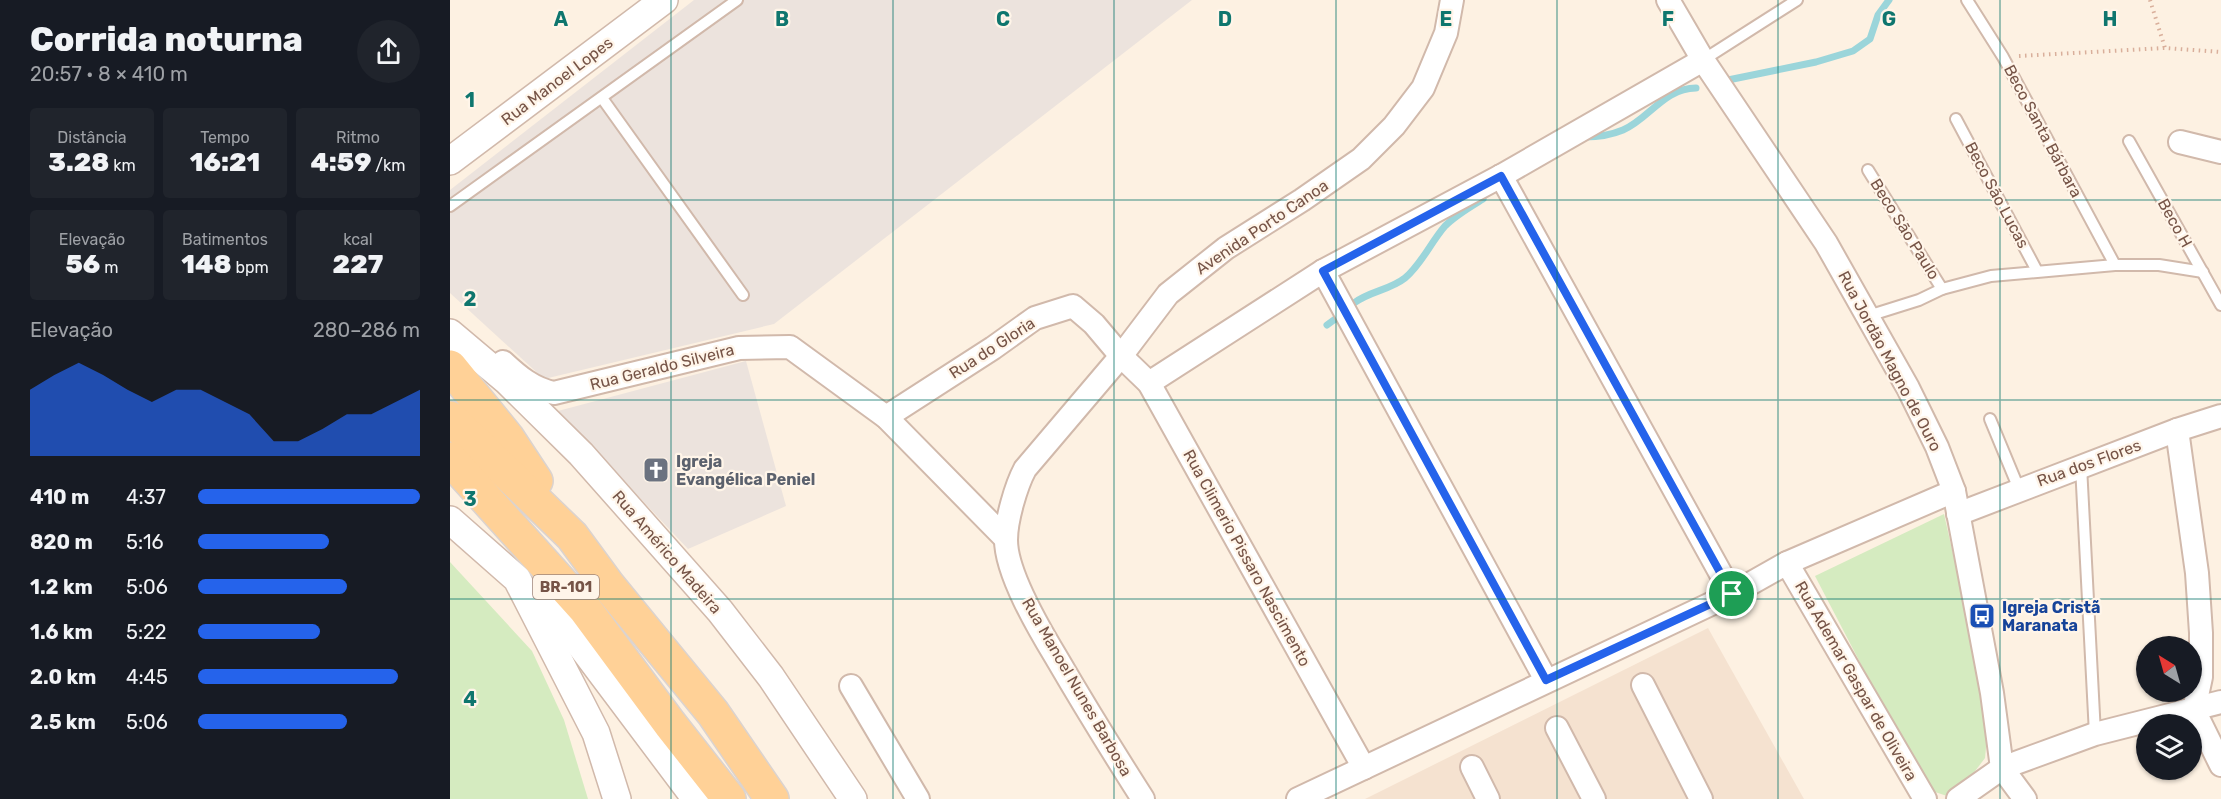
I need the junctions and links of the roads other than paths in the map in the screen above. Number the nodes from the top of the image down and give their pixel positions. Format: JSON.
{"nodes":[{"id":1,"x":664,"y":0,"type":"edge"},
{"id":2,"x":736,"y":0,"type":"edge"},
{"id":3,"x":1452,"y":0,"type":"edge"},
{"id":4,"x":1668,"y":0,"type":"edge"},
{"id":5,"x":1797,"y":0,"type":"edge"},
{"id":6,"x":1967,"y":0,"type":"edge"},
{"id":7,"x":1703,"y":60,"type":"junction"},
{"id":8,"x":602,"y":98,"type":"junction"},
{"id":9,"x":1956,"y":119,"type":"dead end"},
{"id":10,"x":2129,"y":141,"type":"dead end"},
{"id":11,"x":2180,"y":142,"type":"dead end"},
{"id":12,"x":2221,"y":152,"type":"edge"},
{"id":13,"x":450,"y":161,"type":"edge"},
{"id":14,"x":1868,"y":170,"type":"dead end"},
{"id":15,"x":1501,"y":176,"type":"junction"},
{"id":16,"x":450,"y":206,"type":"edge"},
{"id":17,"x":2115,"y":265,"type":"junction"},
{"id":18,"x":1323,"y":271,"type":"junction"},
{"id":19,"x":2037,"y":271,"type":"junction"},
{"id":20,"x":2203,"y":272,"type":"junction"},
{"id":21,"x":1942,"y":289,"type":"junction"},
{"id":22,"x":743,"y":295,"type":"dead end"},
{"id":23,"x":2221,"y":305,"type":"edge"},
{"id":24,"x":1868,"y":316,"type":"junction"},
{"id":25,"x":450,"y":319,"type":"edge"},
{"id":26,"x":450,"y":333,"type":"edge"},
{"id":27,"x":1121,"y":356,"type":"junction"},
{"id":28,"x":450,"y":367,"type":"edge"},
{"id":29,"x":1149,"y":383,"type":"junction"},
{"id":30,"x":886,"y":417,"type":"junction"},
{"id":31,"x":2221,"y":417,"type":"edge"},
{"id":32,"x":450,"y":418,"type":"edge"},
{"id":33,"x":1990,"y":419,"type":"dead end"},
{"id":34,"x":2177,"y":430,"type":"junction"},
{"id":35,"x":450,"y":459,"type":"edge"},
{"id":36,"x":2081,"y":466,"type":"junction"},
{"id":37,"x":2019,"y":489,"type":"junction"},
{"id":38,"x":1954,"y":491,"type":"junction"},
{"id":39,"x":1958,"y":514,"type":"junction"},
{"id":40,"x":450,"y":520,"type":"edge"},
{"id":41,"x":572,"y":536,"type":"junction"},
{"id":42,"x":1006,"y":539,"type":"junction"},
{"id":43,"x":1787,"y":563,"type":"junction"},
{"id":44,"x":517,"y":579,"type":"junction"},
{"id":45,"x":1732,"y":594,"type":"junction"},
{"id":46,"x":1546,"y":680,"type":"junction"},
{"id":47,"x":1643,"y":685,"type":"dead end"},
{"id":48,"x":851,"y":686,"type":"dead end"},
{"id":49,"x":2221,"y":702,"type":"edge"},
{"id":50,"x":2194,"y":710,"type":"junction"},
{"id":51,"x":1557,"y":728,"type":"dead end"},
{"id":52,"x":2095,"y":734,"type":"junction"},
{"id":53,"x":2221,"y":765,"type":"edge"},
{"id":54,"x":1472,"y":767,"type":"dead end"},
{"id":55,"x":1364,"y":768,"type":"junction"},
{"id":56,"x":2002,"y":768,"type":"junction"},
{"id":57,"x":617,"y":799,"type":"edge"},
{"id":58,"x":696,"y":799,"type":"edge"},
{"id":59,"x":729,"y":799,"type":"edge"},
{"id":60,"x":772,"y":799,"type":"edge"},
{"id":61,"x":853,"y":799,"type":"edge"},
{"id":62,"x":918,"y":799,"type":"edge"},
{"id":63,"x":1143,"y":799,"type":"edge"},
{"id":64,"x":1298,"y":799,"type":"edge"},
{"id":65,"x":1488,"y":799,"type":"edge"},
{"id":66,"x":1594,"y":799,"type":"edge"},
{"id":67,"x":1701,"y":799,"type":"edge"},
{"id":68,"x":1925,"y":799,"type":"edge"},
{"id":69,"x":1958,"y":799,"type":"edge"},
{"id":70,"x":2025,"y":799,"type":"edge"}],
"edges":[{"from":1,"to":13,"type":"street","name":"Rua Manoel Lopes"},
{"from":2,"to":8,"type":"lane"},
{"from":3,"to":27,"type":"street","name":"Avenida Porto Canoa"},
{"from":4,"to":7,"type":"street","name":"Rua Jordão Magno de Ouro"},
{"from":5,"to":7,"type":"lane"},
{"from":6,"to":17,"type":"lane","name":"Beco Santa Bárbara"},
{"from":7,"to":15,"type":"street"},
{"from":7,"to":24,"type":"street","name":"Rua Jordão Magno de Ouro"},
{"from":8,"to":16,"type":"lane"},
{"from":8,"to":22,"type":"lane"},
{"from":9,"to":19,"type":"lane","name":"Beco São Lucas"},
{"from":10,"to":20,"type":"lane","name":"Beco H"},
{"from":11,"to":12,"type":"street"},
{"from":14,"to":21,"type":"lane","name":"Beco São Paulo"},
{"from":15,"to":18,"type":"street"},
{"from":15,"to":45,"type":"street"},
{"from":17,"to":19,"type":"lane"},
{"from":17,"to":20,"type":"lane"},
{"from":18,"to":29,"type":"street"},
{"from":18,"to":46,"type":"street"},
{"from":19,"to":21,"type":"lane"},
{"from":20,"to":23,"type":"lane","name":"Beco H"},
{"from":21,"to":24,"type":"lane"},
{"from":24,"to":38,"type":"street","name":"Rua Jordão Magno de Ouro"},
{"from":25,"to":30,"type":"street","name":"Rua Geraldo Silveira"},
{"from":26,"to":61,"type":"street","name":"Rua Américo Madeira"},
{"from":27,"to":29,"type":"street","name":"Rua Climerio Pissaro Nascimento"},
{"from":27,"to":30,"type":"street","name":"Rua do Gloria"},
{"from":27,"to":42,"type":"street","name":"Avenida Porto Canoa"},
{"from":28,"to":41,"type":"main road"},
{"from":29,"to":55,"type":"street","name":"Rua Climerio Pissaro Nascimento"},
{"from":30,"to":42,"type":"street","name":"Rua Geraldo Silveira"},
{"from":31,"to":34,"type":"street","name":"Rua dos Flores"},
{"from":32,"to":41,"type":"main road","number":"BR-101"},
{"from":33,"to":37,"type":"lane"},
{"from":34,"to":36,"type":"street","name":"Rua dos Flores"},
{"from":34,"to":50,"type":"street"},
{"from":35,"to":59,"type":"main road","number":"BR-101"},
{"from":36,"to":37,"type":"street","name":"Rua dos Flores"},
{"from":36,"to":52,"type":"lane"},
{"from":37,"to":39,"type":"street","name":"Rua dos Flores"},
{"from":38,"to":39,"type":"street","name":"Rua Jordão Magno de Ouro"},
{"from":38,"to":43,"type":"street"},
{"from":39,"to":56,"type":"street","name":"Rua Jordão Magno de Ouro"},
{"from":40,"to":44,"type":"street"},
{"from":41,"to":60,"type":"main road","number":"BR-101"},
{"from":42,"to":63,"type":"street","name":"Rua Manoel Nunes Barbosa"},
{"from":43,"to":45,"type":"street"},
{"from":43,"to":68,"type":"street","name":"Rua Ademar Gaspar de Oliveira"},
{"from":44,"to":57,"type":"street"},
{"from":44,"to":58,"type":"street"},
{"from":45,"to":46,"type":"street"},
{"from":46,"to":55,"type":"street"},
{"from":47,"to":67,"type":"street"},
{"from":48,"to":62,"type":"street"},
{"from":49,"to":50,"type":"street"},
{"from":50,"to":52,"type":"street"},
{"from":50,"to":53,"type":"street"},
{"from":51,"to":66,"type":"street"},
{"from":52,"to":56,"type":"street"},
{"from":54,"to":65,"type":"street"},
{"from":55,"to":64,"type":"street"},
{"from":56,"to":69,"type":"street"},
{"from":56,"to":70,"type":"street"}]}
